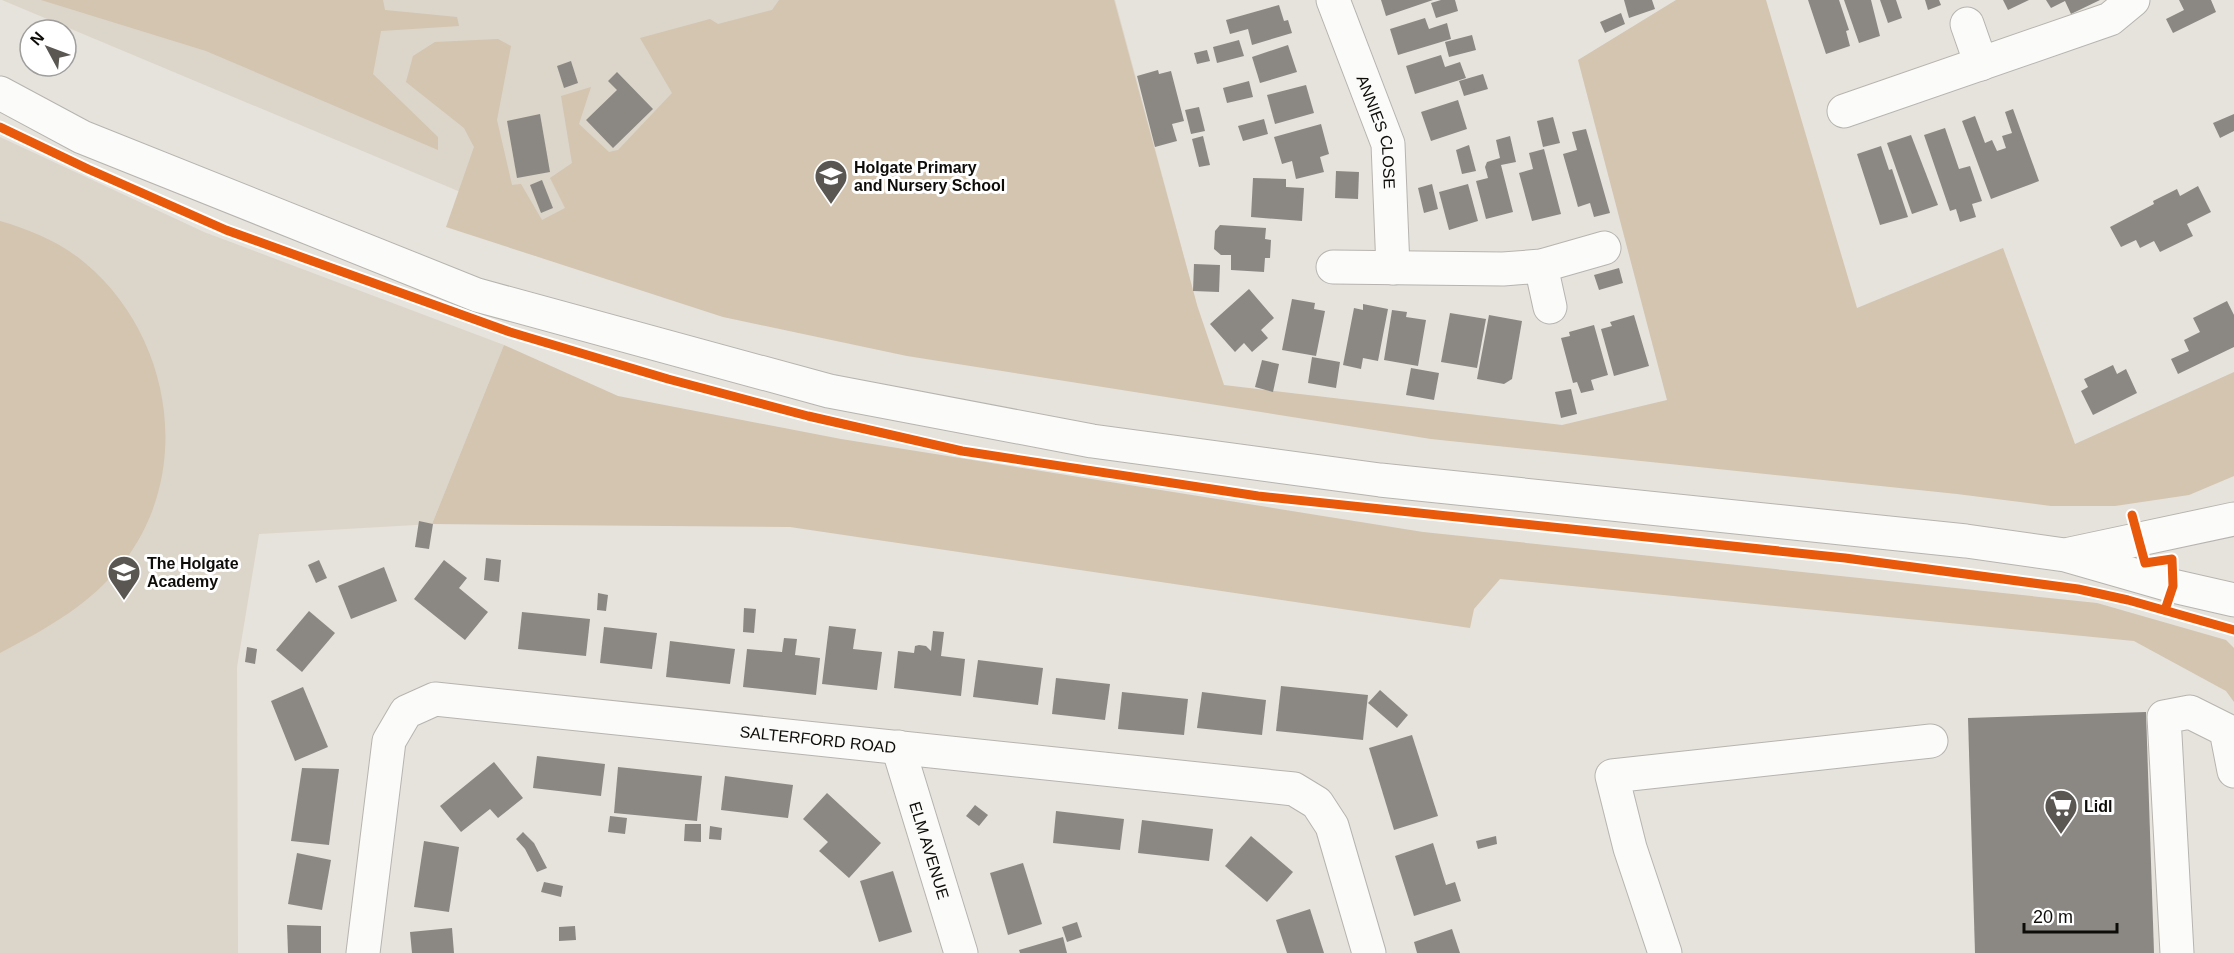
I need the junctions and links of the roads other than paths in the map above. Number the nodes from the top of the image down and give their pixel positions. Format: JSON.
{"nodes":[{"id":1,"x":1333,"y":0,"type":"edge"},
{"id":2,"x":2133,"y":0,"type":"edge"},
{"id":3,"x":1967,"y":24,"type":"dead end"},
{"id":4,"x":1980,"y":64,"type":"junction"},
{"id":5,"x":0,"y":93,"type":"edge"},
{"id":6,"x":1844,"y":111,"type":"dead end"},
{"id":7,"x":1604,"y":248,"type":"dead end"},
{"id":8,"x":1541,"y":266,"type":"junction"},
{"id":9,"x":1333,"y":267,"type":"dead end"},
{"id":10,"x":1393,"y":268,"type":"junction"},
{"id":11,"x":1550,"y":307,"type":"dead end"},
{"id":12,"x":2234,"y":519,"type":"edge"},
{"id":13,"x":2065,"y":555,"type":"junction"},
{"id":14,"x":2234,"y":600,"type":"edge"},
{"id":15,"x":1931,"y":741,"type":"dead end"},
{"id":16,"x":898,"y":747,"type":"junction"},
{"id":17,"x":2234,"y":771,"type":"edge"},
{"id":18,"x":363,"y":953,"type":"edge"},
{"id":19,"x":961,"y":953,"type":"edge"},
{"id":20,"x":1369,"y":953,"type":"edge"},
{"id":21,"x":1665,"y":953,"type":"edge"},
{"id":22,"x":2177,"y":953,"type":"edge"}],
"edges":[{"from":1,"to":10,"type":"street","name":"ANNIES CLOSE"},
{"from":2,"to":4,"type":"street"},
{"from":3,"to":4,"type":"street"},
{"from":4,"to":6,"type":"street"},
{"from":5,"to":13,"type":"street"},
{"from":7,"to":8,"type":"street"},
{"from":8,"to":10,"type":"street"},
{"from":8,"to":11,"type":"street"},
{"from":9,"to":10,"type":"street"},
{"from":12,"to":13,"type":"street"},
{"from":13,"to":14,"type":"street"},
{"from":15,"to":21,"type":"street"},
{"from":16,"to":18,"type":"street","name":"SALTERFORD ROAD"},
{"from":16,"to":19,"type":"street","name":"ELM AVENUE"},
{"from":16,"to":20,"type":"street","name":"SALTERFORD ROAD"},
{"from":17,"to":22,"type":"street"}]}
